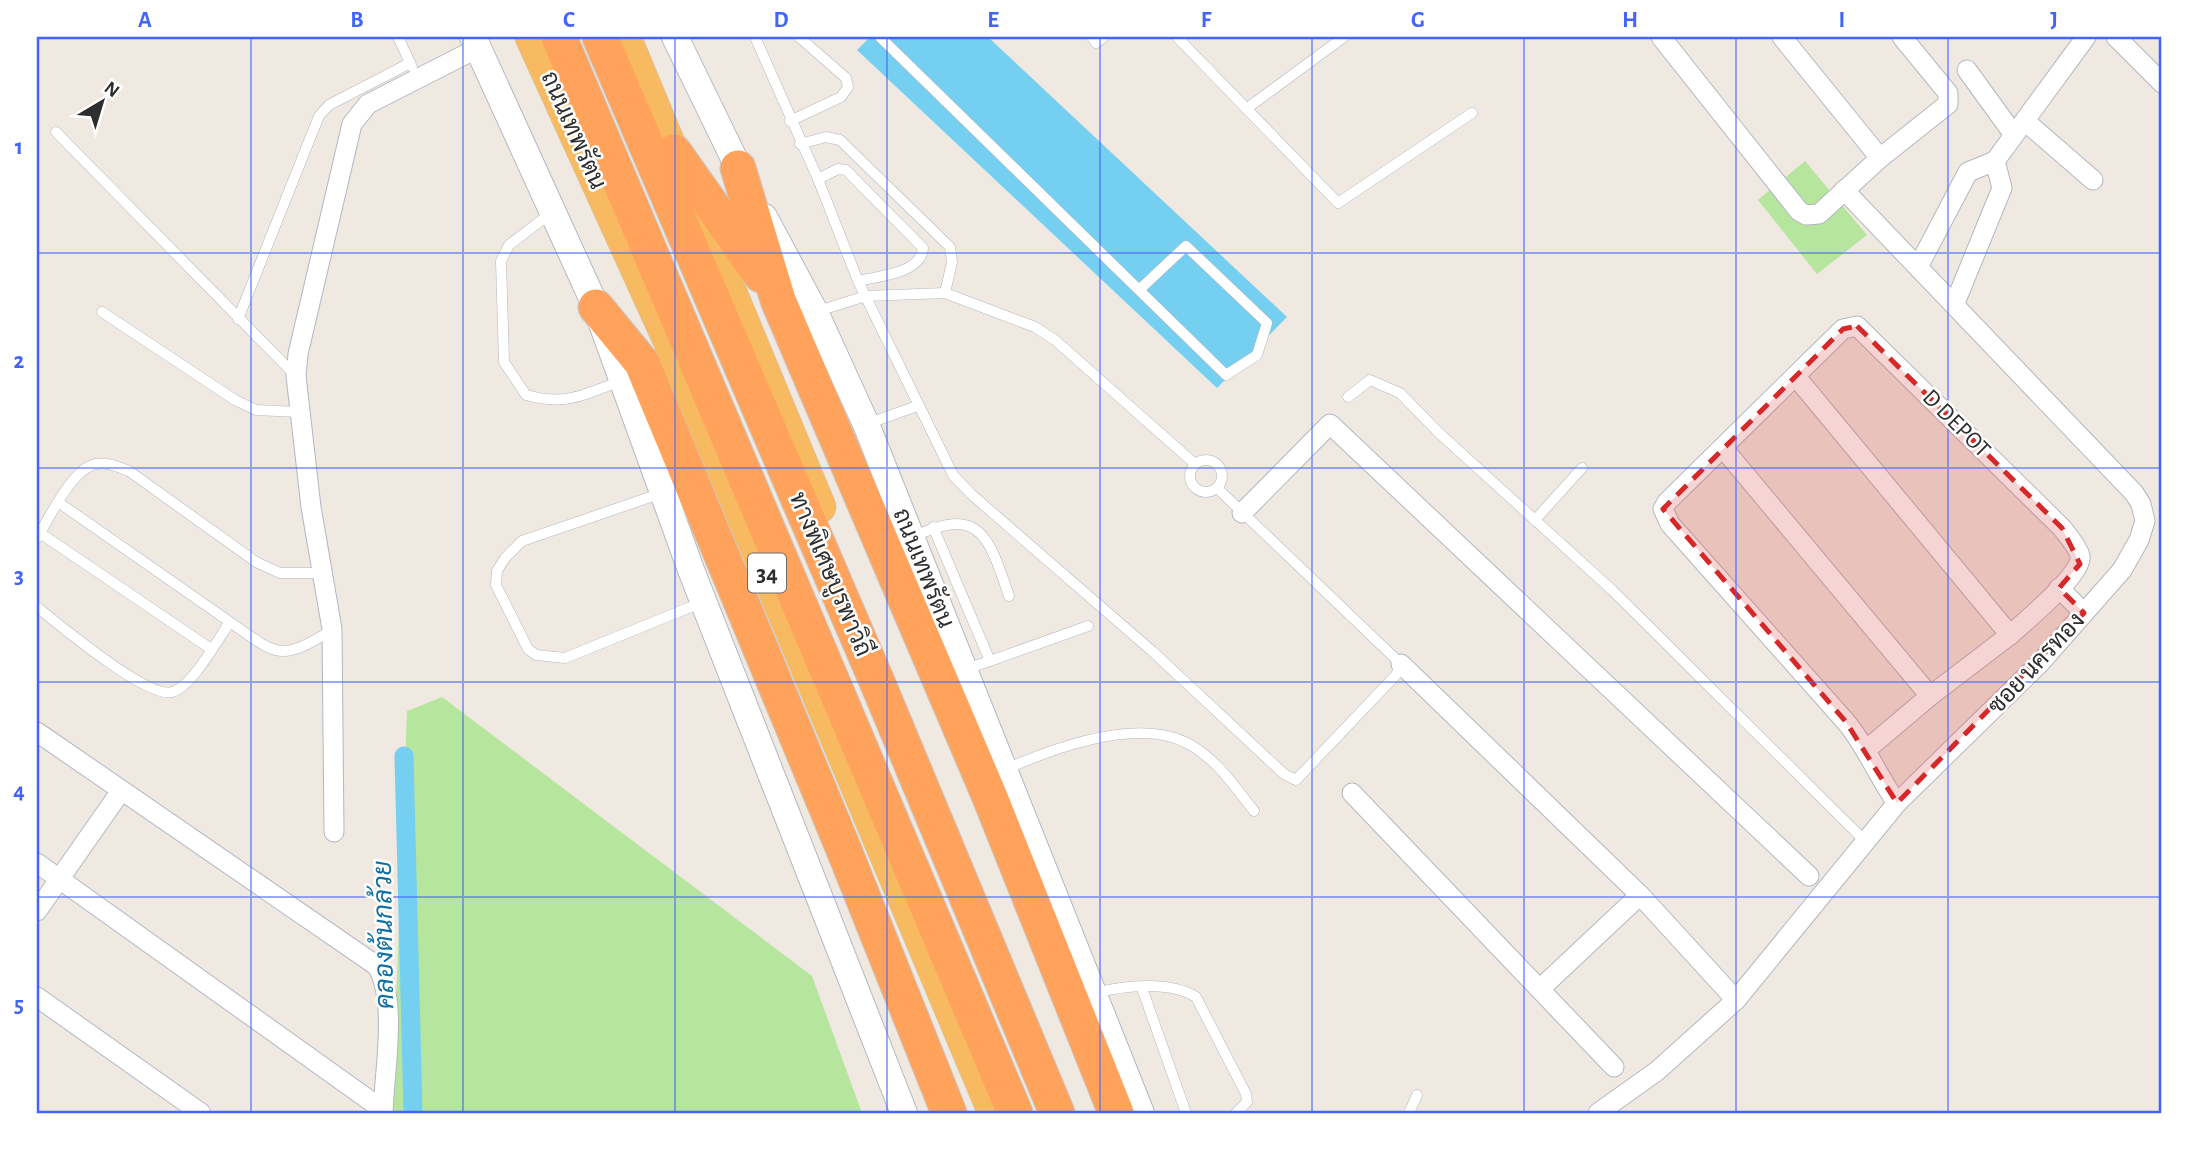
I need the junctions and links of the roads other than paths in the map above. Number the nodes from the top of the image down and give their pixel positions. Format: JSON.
{"nodes":[{"id":1,"x":398,"y":37,"type":"edge"},
{"id":2,"x":531,"y":37,"type":"edge"},
{"id":3,"x":559,"y":37,"type":"edge"},
{"id":4,"x":600,"y":37,"type":"edge"},
{"id":5,"x":625,"y":37,"type":"edge"},
{"id":6,"x":675,"y":37,"type":"edge"},
{"id":7,"x":755,"y":37,"type":"edge"},
{"id":8,"x":799,"y":37,"type":"edge"},
{"id":9,"x":880,"y":37,"type":"edge"},
{"id":10,"x":1092,"y":37,"type":"edge"},
{"id":11,"x":1104,"y":37,"type":"edge"},
{"id":12,"x":1177,"y":37,"type":"edge"},
{"id":13,"x":1344,"y":37,"type":"edge"},
{"id":14,"x":1661,"y":37,"type":"edge"},
{"id":15,"x":1783,"y":37,"type":"edge"},
{"id":16,"x":1902,"y":37,"type":"edge"},
{"id":17,"x":2086,"y":37,"type":"edge"},
{"id":18,"x":2116,"y":37,"type":"edge"},
{"id":19,"x":476,"y":42,"type":"edge"},
{"id":20,"x":413,"y":70,"type":"junction"},
{"id":21,"x":1967,"y":70,"type":"dead end"},
{"id":22,"x":2162,"y":83,"type":"edge"},
{"id":23,"x":1246,"y":109,"type":"junction"},
{"id":24,"x":1472,"y":113,"type":"dead end"},
{"id":25,"x":790,"y":121,"type":"junction"},
{"id":26,"x":2020,"y":129,"type":"junction"},
{"id":27,"x":56,"y":132,"type":"dead end"},
{"id":28,"x":800,"y":144,"type":"junction"},
{"id":29,"x":674,"y":152,"type":"junction"},
{"id":30,"x":1880,"y":158,"type":"junction"},
{"id":31,"x":1995,"y":161,"type":"junction"},
{"id":32,"x":738,"y":168,"type":"junction"},
{"id":33,"x":818,"y":178,"type":"junction"},
{"id":34,"x":2093,"y":180,"type":"dead end"},
{"id":35,"x":1844,"y":190,"type":"junction"},
{"id":36,"x":553,"y":212,"type":"junction"},
{"id":37,"x":1917,"y":267,"type":"junction"},
{"id":38,"x":858,"y":281,"type":"junction"},
{"id":39,"x":1139,"y":290,"type":"junction"},
{"id":40,"x":945,"y":293,"type":"junction"},
{"id":41,"x":866,"y":296,"type":"junction"},
{"id":42,"x":778,"y":300,"type":"junction"},
{"id":43,"x":1955,"y":303,"type":"junction"},
{"id":44,"x":596,"y":307,"type":"joint"},
{"id":45,"x":102,"y":312,"type":"dead end"},
{"id":46,"x":815,"y":312,"type":"junction"},
{"id":47,"x":237,"y":319,"type":"junction"},
{"id":48,"x":670,"y":343,"type":"junction"},
{"id":49,"x":631,"y":372,"type":"junction"},
{"id":50,"x":296,"y":376,"type":"junction"},
{"id":51,"x":1797,"y":378,"type":"junction"},
{"id":52,"x":1348,"y":397,"type":"dead end"},
{"id":53,"x":917,"y":406,"type":"junction"},
{"id":54,"x":298,"y":412,"type":"junction"},
{"id":55,"x":866,"y":424,"type":"junction"},
{"id":56,"x":1723,"y":448,"type":"junction"},
{"id":57,"x":1195,"y":464,"type":"junction"},
{"id":58,"x":1582,"y":468,"type":"dead end"},
{"id":59,"x":1217,"y":488,"type":"junction"},
{"id":60,"x":662,"y":493,"type":"junction"},
{"id":61,"x":58,"y":502,"type":"junction"},
{"id":62,"x":1242,"y":513,"type":"junction"},
{"id":63,"x":1535,"y":520,"type":"junction"},
{"id":64,"x":922,"y":532,"type":"junction"},
{"id":65,"x":38,"y":536,"type":"edge"},
{"id":66,"x":321,"y":573,"type":"junction"},
{"id":67,"x":2059,"y":588,"type":"junction"},
{"id":68,"x":1009,"y":596,"type":"dead end"},
{"id":69,"x":703,"y":602,"type":"junction"},
{"id":70,"x":37,"y":607,"type":"edge"},
{"id":71,"x":2084,"y":613,"type":"junction"},
{"id":72,"x":230,"y":622,"type":"junction"},
{"id":73,"x":1088,"y":626,"type":"dead end"},
{"id":74,"x":332,"y":629,"type":"junction"},
{"id":75,"x":2010,"y":635,"type":"junction"},
{"id":76,"x":211,"y":649,"type":"junction"},
{"id":77,"x":1401,"y":664,"type":"junction"},
{"id":78,"x":978,"y":665,"type":"junction"},
{"id":79,"x":1930,"y":696,"type":"junction"},
{"id":80,"x":37,"y":732,"type":"edge"},
{"id":81,"x":1866,"y":750,"type":"junction"},
{"id":82,"x":997,"y":782,"type":"junction"},
{"id":83,"x":121,"y":791,"type":"junction"},
{"id":84,"x":1352,"y":793,"type":"dead end"},
{"id":85,"x":1897,"y":803,"type":"junction"},
{"id":86,"x":1254,"y":811,"type":"dead end"},
{"id":87,"x":334,"y":832,"type":"dead end"},
{"id":88,"x":1865,"y":841,"type":"junction"},
{"id":89,"x":37,"y":863,"type":"edge"},
{"id":90,"x":1809,"y":876,"type":"dead end"},
{"id":91,"x":60,"y":879,"type":"junction"},
{"id":92,"x":1640,"y":895,"type":"junction"},
{"id":93,"x":37,"y":911,"type":"edge"},
{"id":94,"x":1142,"y":988,"type":"junction"},
{"id":95,"x":1541,"y":988,"type":"junction"},
{"id":96,"x":1094,"y":993,"type":"junction"},
{"id":97,"x":37,"y":997,"type":"edge"},
{"id":98,"x":1736,"y":1000,"type":"junction"},
{"id":99,"x":1614,"y":1067,"type":"dead end"},
{"id":100,"x":1417,"y":1095,"type":"dead end"},
{"id":101,"x":383,"y":1112,"type":"edge"},
{"id":102,"x":1183,"y":1112,"type":"edge"},
{"id":103,"x":1242,"y":1112,"type":"edge"},
{"id":104,"x":201,"y":1113,"type":"edge"},
{"id":105,"x":904,"y":1113,"type":"edge"},
{"id":106,"x":949,"y":1113,"type":"edge"},
{"id":107,"x":994,"y":1113,"type":"edge"},
{"id":108,"x":1015,"y":1113,"type":"edge"},
{"id":109,"x":1056,"y":1113,"type":"edge"},
{"id":110,"x":1070,"y":1113,"type":"edge"},
{"id":111,"x":1116,"y":1113,"type":"edge"},
{"id":112,"x":1141,"y":1113,"type":"edge"},
{"id":113,"x":1409,"y":1113,"type":"edge"},
{"id":114,"x":1598,"y":1113,"type":"edge"}],
"edges":[{"from":1,"to":20,"type":"lane"},
{"from":2,"to":48,"type":"highway","name":"ถนนเทพรัตน","number":"34"},
{"from":3,"to":108,"type":"highway","name":"ทางพิเศษบูรพาวิถี"},
{"from":4,"to":109,"type":"highway","name":"ทางพิเศษบูรพาวิถี"},
{"from":5,"to":29,"type":"highway"},
{"from":6,"to":32,"type":"main road","name":"ถนนเทพรัตน"},
{"from":7,"to":25,"type":"lane"},
{"from":8,"to":25,"type":"lane"},
{"from":9,"to":39,"type":"lane"},
{"from":10,"to":11,"type":"lane"},
{"from":12,"to":23,"type":"lane"},
{"from":13,"to":23,"type":"lane"},
{"from":14,"to":35,"type":"street"},
{"from":15,"to":30,"type":"street"},
{"from":16,"to":30,"type":"street"},
{"from":17,"to":26,"type":"street"},
{"from":18,"to":22,"type":"street"},
{"from":19,"to":20,"type":"street"},
{"from":19,"to":36,"type":"main road"},
{"from":20,"to":47,"type":"lane"},
{"from":20,"to":50,"type":"street"},
{"from":21,"to":26,"type":"street"},
{"from":23,"to":24,"type":"lane"},
{"from":25,"to":28,"type":"lane"},
{"from":26,"to":31,"type":"street"},
{"from":26,"to":34,"type":"street"},
{"from":27,"to":47,"type":"lane"},
{"from":28,"to":33,"type":"lane"},
{"from":28,"to":40,"type":"lane"},
{"from":29,"to":42,"type":"highway"},
{"from":29,"to":110,"type":"highway"},
{"from":30,"to":35,"type":"street"},
{"from":31,"to":37,"type":"street"},
{"from":31,"to":43,"type":"street"},
{"from":32,"to":42,"type":"highway"},
{"from":32,"to":46,"type":"main road","name":"ถนนเทพรัตน"},
{"from":33,"to":38,"type":"lane"},
{"from":33,"to":38,"type":"lane"},
{"from":35,"to":37,"type":"street","name":"ซอย นครทอง"},
{"from":36,"to":44,"type":"main road"},
{"from":36,"to":49,"type":"lane"},
{"from":37,"to":43,"type":"street","name":"ซอย นครทอง"},
{"from":38,"to":41,"type":"lane"},
{"from":39,"to":39,"type":"lane"},
{"from":40,"to":41,"type":"lane"},
{"from":40,"to":57,"type":"lane"},
{"from":41,"to":46,"type":"lane"},
{"from":41,"to":53,"type":"lane"},
{"from":42,"to":82,"type":"highway"},
{"from":43,"to":71,"type":"street","name":"ซอย นครทอง"},
{"from":44,"to":49,"type":"highway"},
{"from":45,"to":54,"type":"lane"},
{"from":46,"to":55,"type":"main road","name":"ถนนเทพรัตน"},
{"from":47,"to":50,"type":"lane"},
{"from":48,"to":49,"type":"highway"},
{"from":48,"to":107,"type":"highway","name":"ถนนเทพรัตน","number":"34"},
{"from":49,"to":60,"type":"main road"},
{"from":49,"to":106,"type":"highway"},
{"from":50,"to":54,"type":"street"},
{"from":51,"to":56,"type":"street","name":"D DEPOT"},
{"from":51,"to":67,"type":"street","name":"D DEPOT"},
{"from":51,"to":75,"type":"street"},
{"from":52,"to":63,"type":"lane"},
{"from":53,"to":55,"type":"lane"},
{"from":53,"to":77,"type":"lane"},
{"from":54,"to":66,"type":"street"},
{"from":55,"to":64,"type":"main road","name":"ถนนเทพรัตน"},
{"from":56,"to":79,"type":"street"},
{"from":56,"to":81,"type":"street","name":"D DEPOT"},
{"from":57,"to":59,"type":"lane"},
{"from":57,"to":59,"type":"lane"},
{"from":58,"to":63,"type":"lane"},
{"from":59,"to":62,"type":"lane"},
{"from":60,"to":69,"type":"main road"},
{"from":60,"to":69,"type":"lane"},
{"from":61,"to":65,"type":"lane"},
{"from":61,"to":66,"type":"lane"},
{"from":61,"to":72,"type":"lane"},
{"from":62,"to":77,"type":"lane"},
{"from":62,"to":90,"type":"street"},
{"from":63,"to":88,"type":"lane"},
{"from":64,"to":68,"type":"lane"},
{"from":64,"to":78,"type":"main road","name":"ถนนเทพรัตน"},
{"from":65,"to":76,"type":"lane"},
{"from":66,"to":74,"type":"street"},
{"from":67,"to":71,"type":"street"},
{"from":67,"to":75,"type":"street","name":"D DEPOT"},
{"from":69,"to":105,"type":"main road"},
{"from":70,"to":76,"type":"lane"},
{"from":71,"to":85,"type":"street","name":"ซอย นครทอง"},
{"from":72,"to":74,"type":"lane"},
{"from":72,"to":76,"type":"lane"},
{"from":73,"to":78,"type":"lane"},
{"from":74,"to":87,"type":"street"},
{"from":75,"to":79,"type":"street","name":"D DEPOT"},
{"from":77,"to":92,"type":"street"},
{"from":78,"to":82,"type":"main road","name":"ถนนเทพรัตน"},
{"from":79,"to":81,"type":"street","name":"D DEPOT"},
{"from":80,"to":83,"type":"street"},
{"from":81,"to":85,"type":"street","name":"D DEPOT"},
{"from":82,"to":86,"type":"lane"},
{"from":82,"to":96,"type":"main road","name":"ถนนเทพรัตน"},
{"from":82,"to":111,"type":"highway"},
{"from":83,"to":91,"type":"street"},
{"from":83,"to":101,"type":"street"},
{"from":84,"to":95,"type":"street"},
{"from":85,"to":88,"type":"street","name":"ซอย นครทอง"},
{"from":88,"to":98,"type":"street","name":"ซอย นครทอง"},
{"from":89,"to":91,"type":"street"},
{"from":91,"to":93,"type":"street"},
{"from":91,"to":101,"type":"street"},
{"from":92,"to":95,"type":"street"},
{"from":92,"to":98,"type":"street"},
{"from":94,"to":96,"type":"lane"},
{"from":94,"to":102,"type":"lane"},
{"from":94,"to":103,"type":"lane"},
{"from":95,"to":99,"type":"street"},
{"from":96,"to":112,"type":"main road","name":"ถนนเทพรัตน"},
{"from":97,"to":104,"type":"street"},
{"from":98,"to":114,"type":"street","name":"ซอย นครทอง"},
{"from":100,"to":113,"type":"lane"}]}
